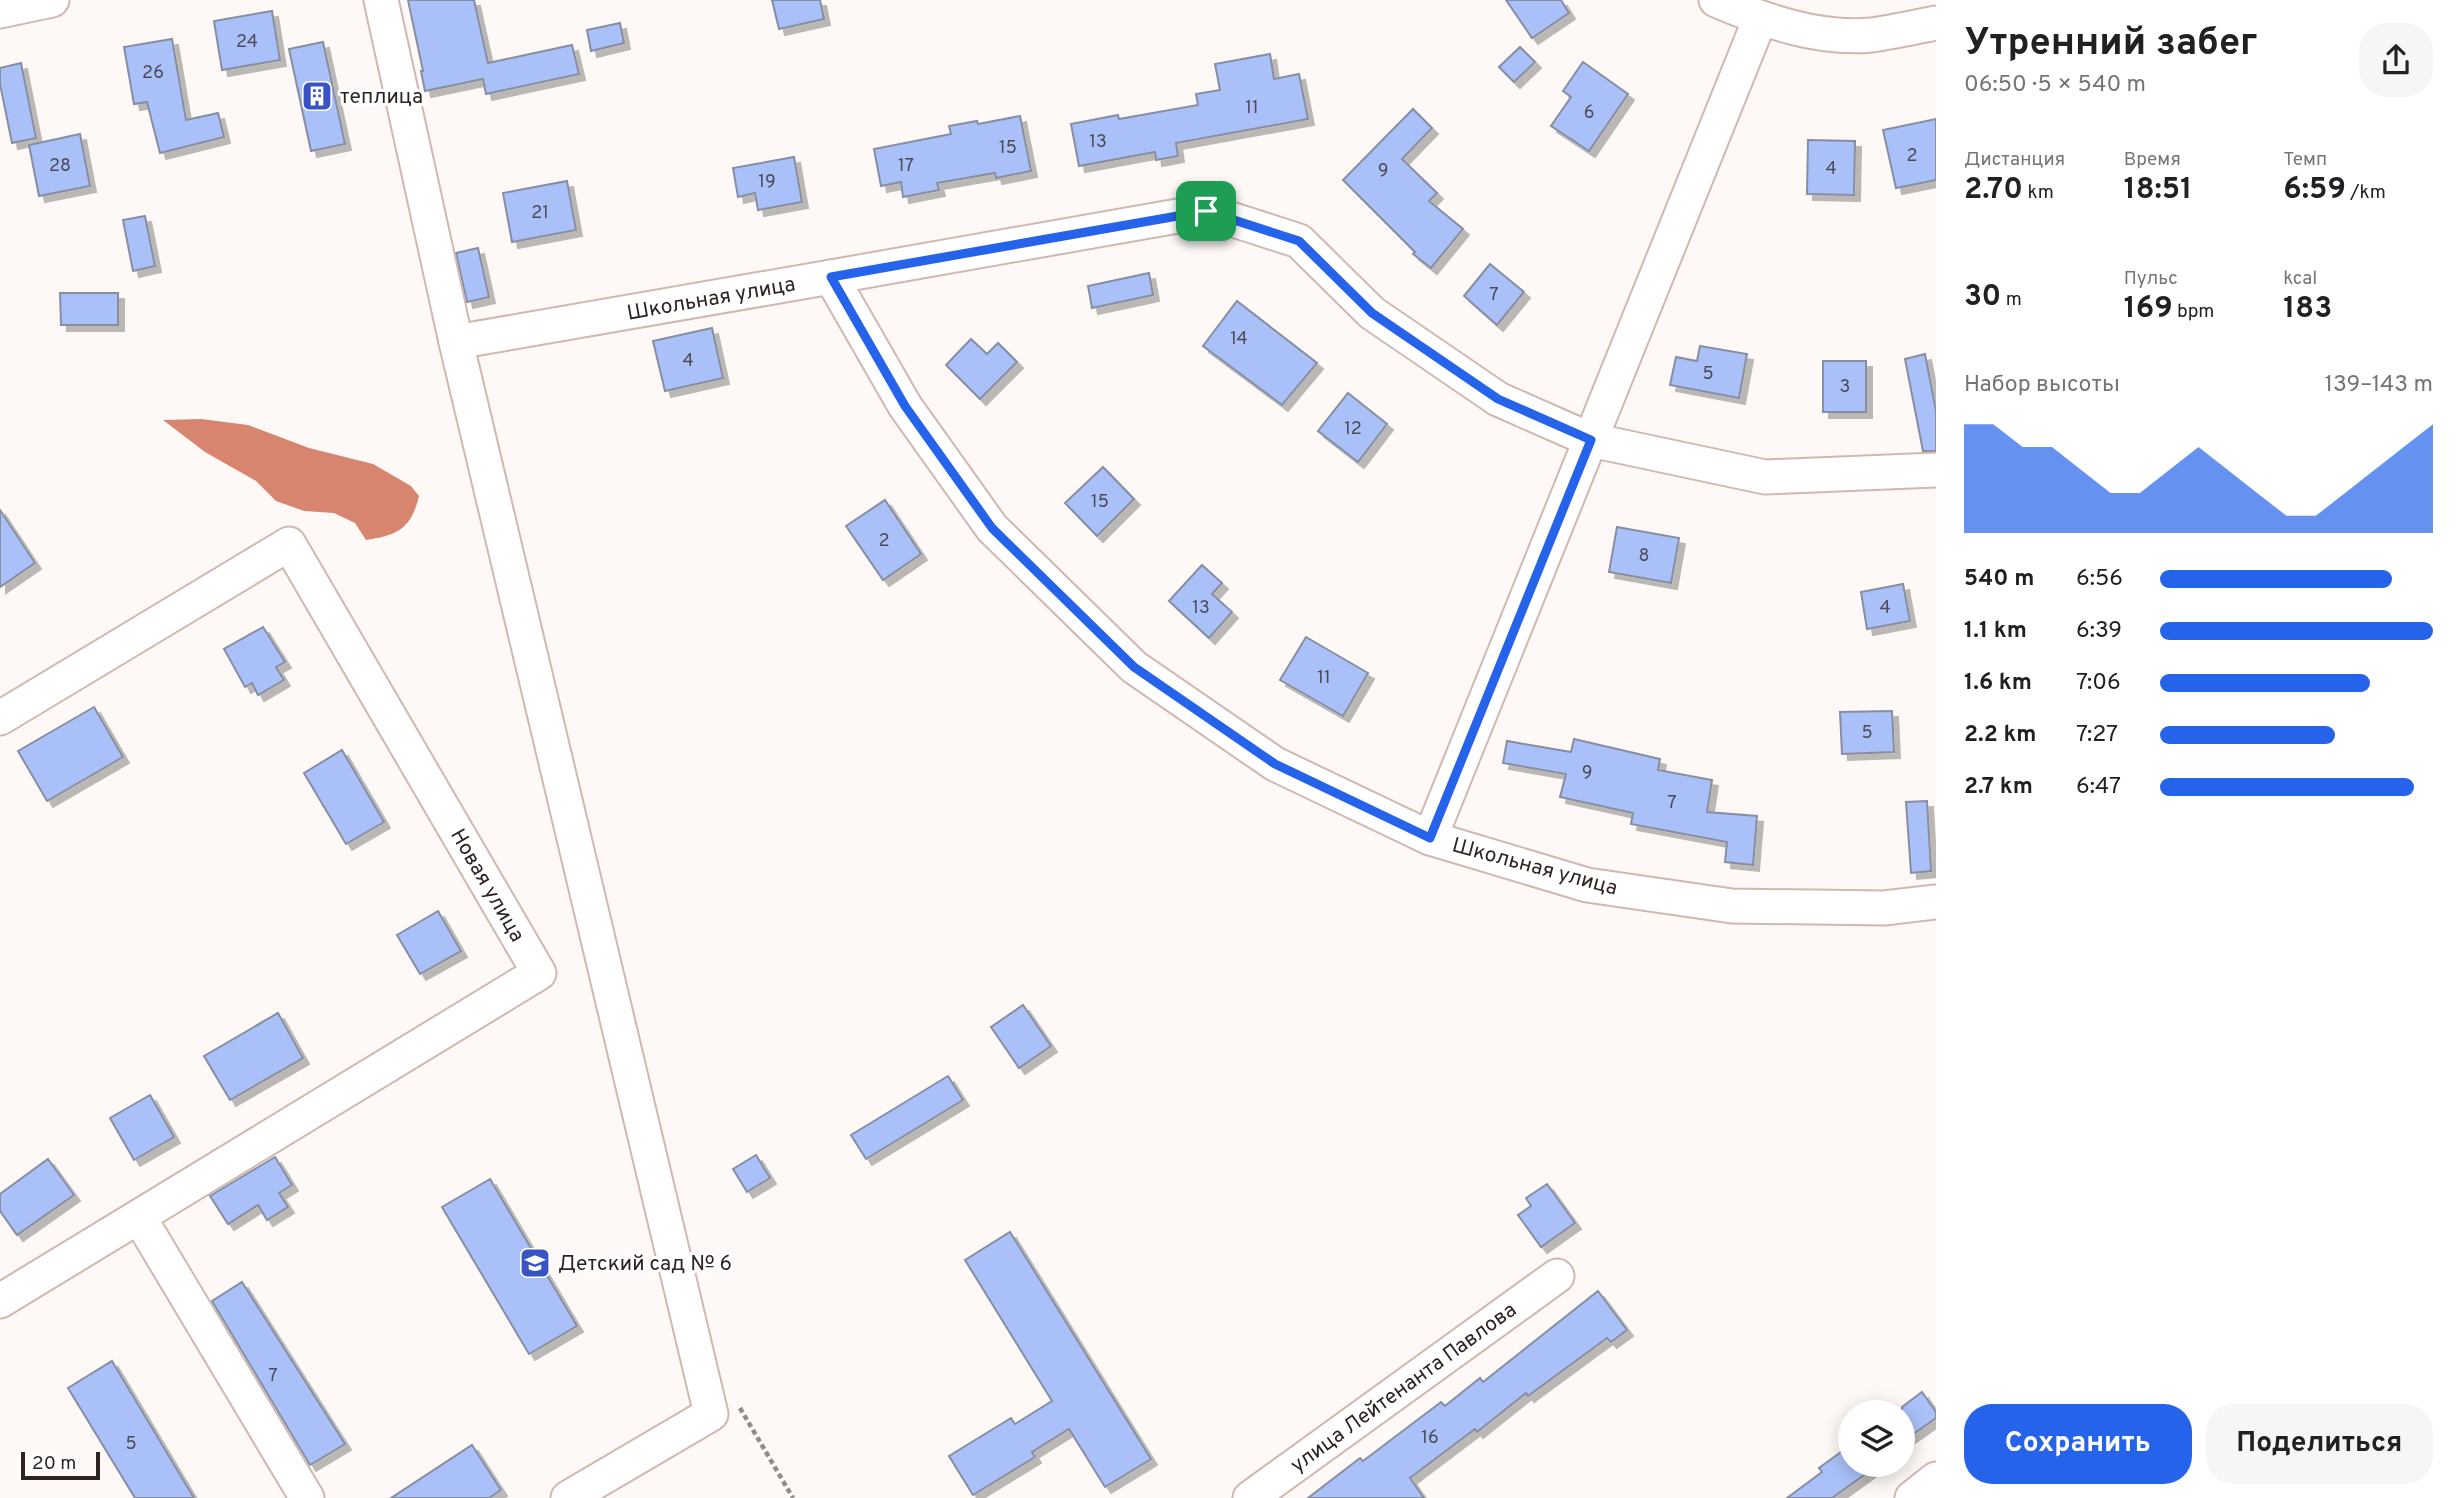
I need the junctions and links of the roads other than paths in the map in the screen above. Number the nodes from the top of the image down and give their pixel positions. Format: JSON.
{"nodes":[{"id":1,"x":52,"y":0,"type":"edge"},
{"id":2,"x":381,"y":0,"type":"edge"},
{"id":3,"x":1716,"y":0,"type":"edge"},
{"id":4,"x":0,"y":11,"type":"edge"},
{"id":5,"x":1760,"y":19,"type":"junction"},
{"id":6,"x":1936,"y":23,"type":"edge"},
{"id":7,"x":831,"y":277,"type":"junction"},
{"id":8,"x":456,"y":342,"type":"junction"},
{"id":9,"x":1591,"y":440,"type":"junction"},
{"id":10,"x":1936,"y":470,"type":"edge"},
{"id":11,"x":0,"y":718,"type":"edge"},
{"id":12,"x":1430,"y":838,"type":"junction"},
{"id":13,"x":1936,"y":901,"type":"edge"},
{"id":14,"x":139,"y":1217,"type":"junction"},
{"id":15,"x":1557,"y":1276,"type":"dead end"},
{"id":16,"x":0,"y":1301,"type":"edge"},
{"id":17,"x":1936,"y":1479,"type":"edge"},
{"id":18,"x":307,"y":1498,"type":"edge"},
{"id":19,"x":568,"y":1498,"type":"edge"},
{"id":20,"x":1250,"y":1498,"type":"edge"},
{"id":21,"x":1912,"y":1498,"type":"edge"}],
"edges":[{"from":1,"to":4,"type":"street"},
{"from":2,"to":8,"type":"street"},
{"from":3,"to":5,"type":"street"},
{"from":5,"to":6,"type":"street"},
{"from":5,"to":9,"type":"street"},
{"from":7,"to":8,"type":"street","name":"Школьная улица"},
{"from":7,"to":9,"type":"street"},
{"from":7,"to":12,"type":"street","name":"Школьная улица"},
{"from":8,"to":19,"type":"street"},
{"from":9,"to":10,"type":"street"},
{"from":9,"to":12,"type":"street"},
{"from":11,"to":14,"type":"street","name":"Новая улица"},
{"from":12,"to":13,"type":"street","name":"Школьная улица"},
{"from":14,"to":16,"type":"street","name":"Новая улица"},
{"from":14,"to":18,"type":"street"},
{"from":15,"to":20,"type":"street","name":"улица Лейтенанта Павлова"},
{"from":17,"to":21,"type":"street"}]}
